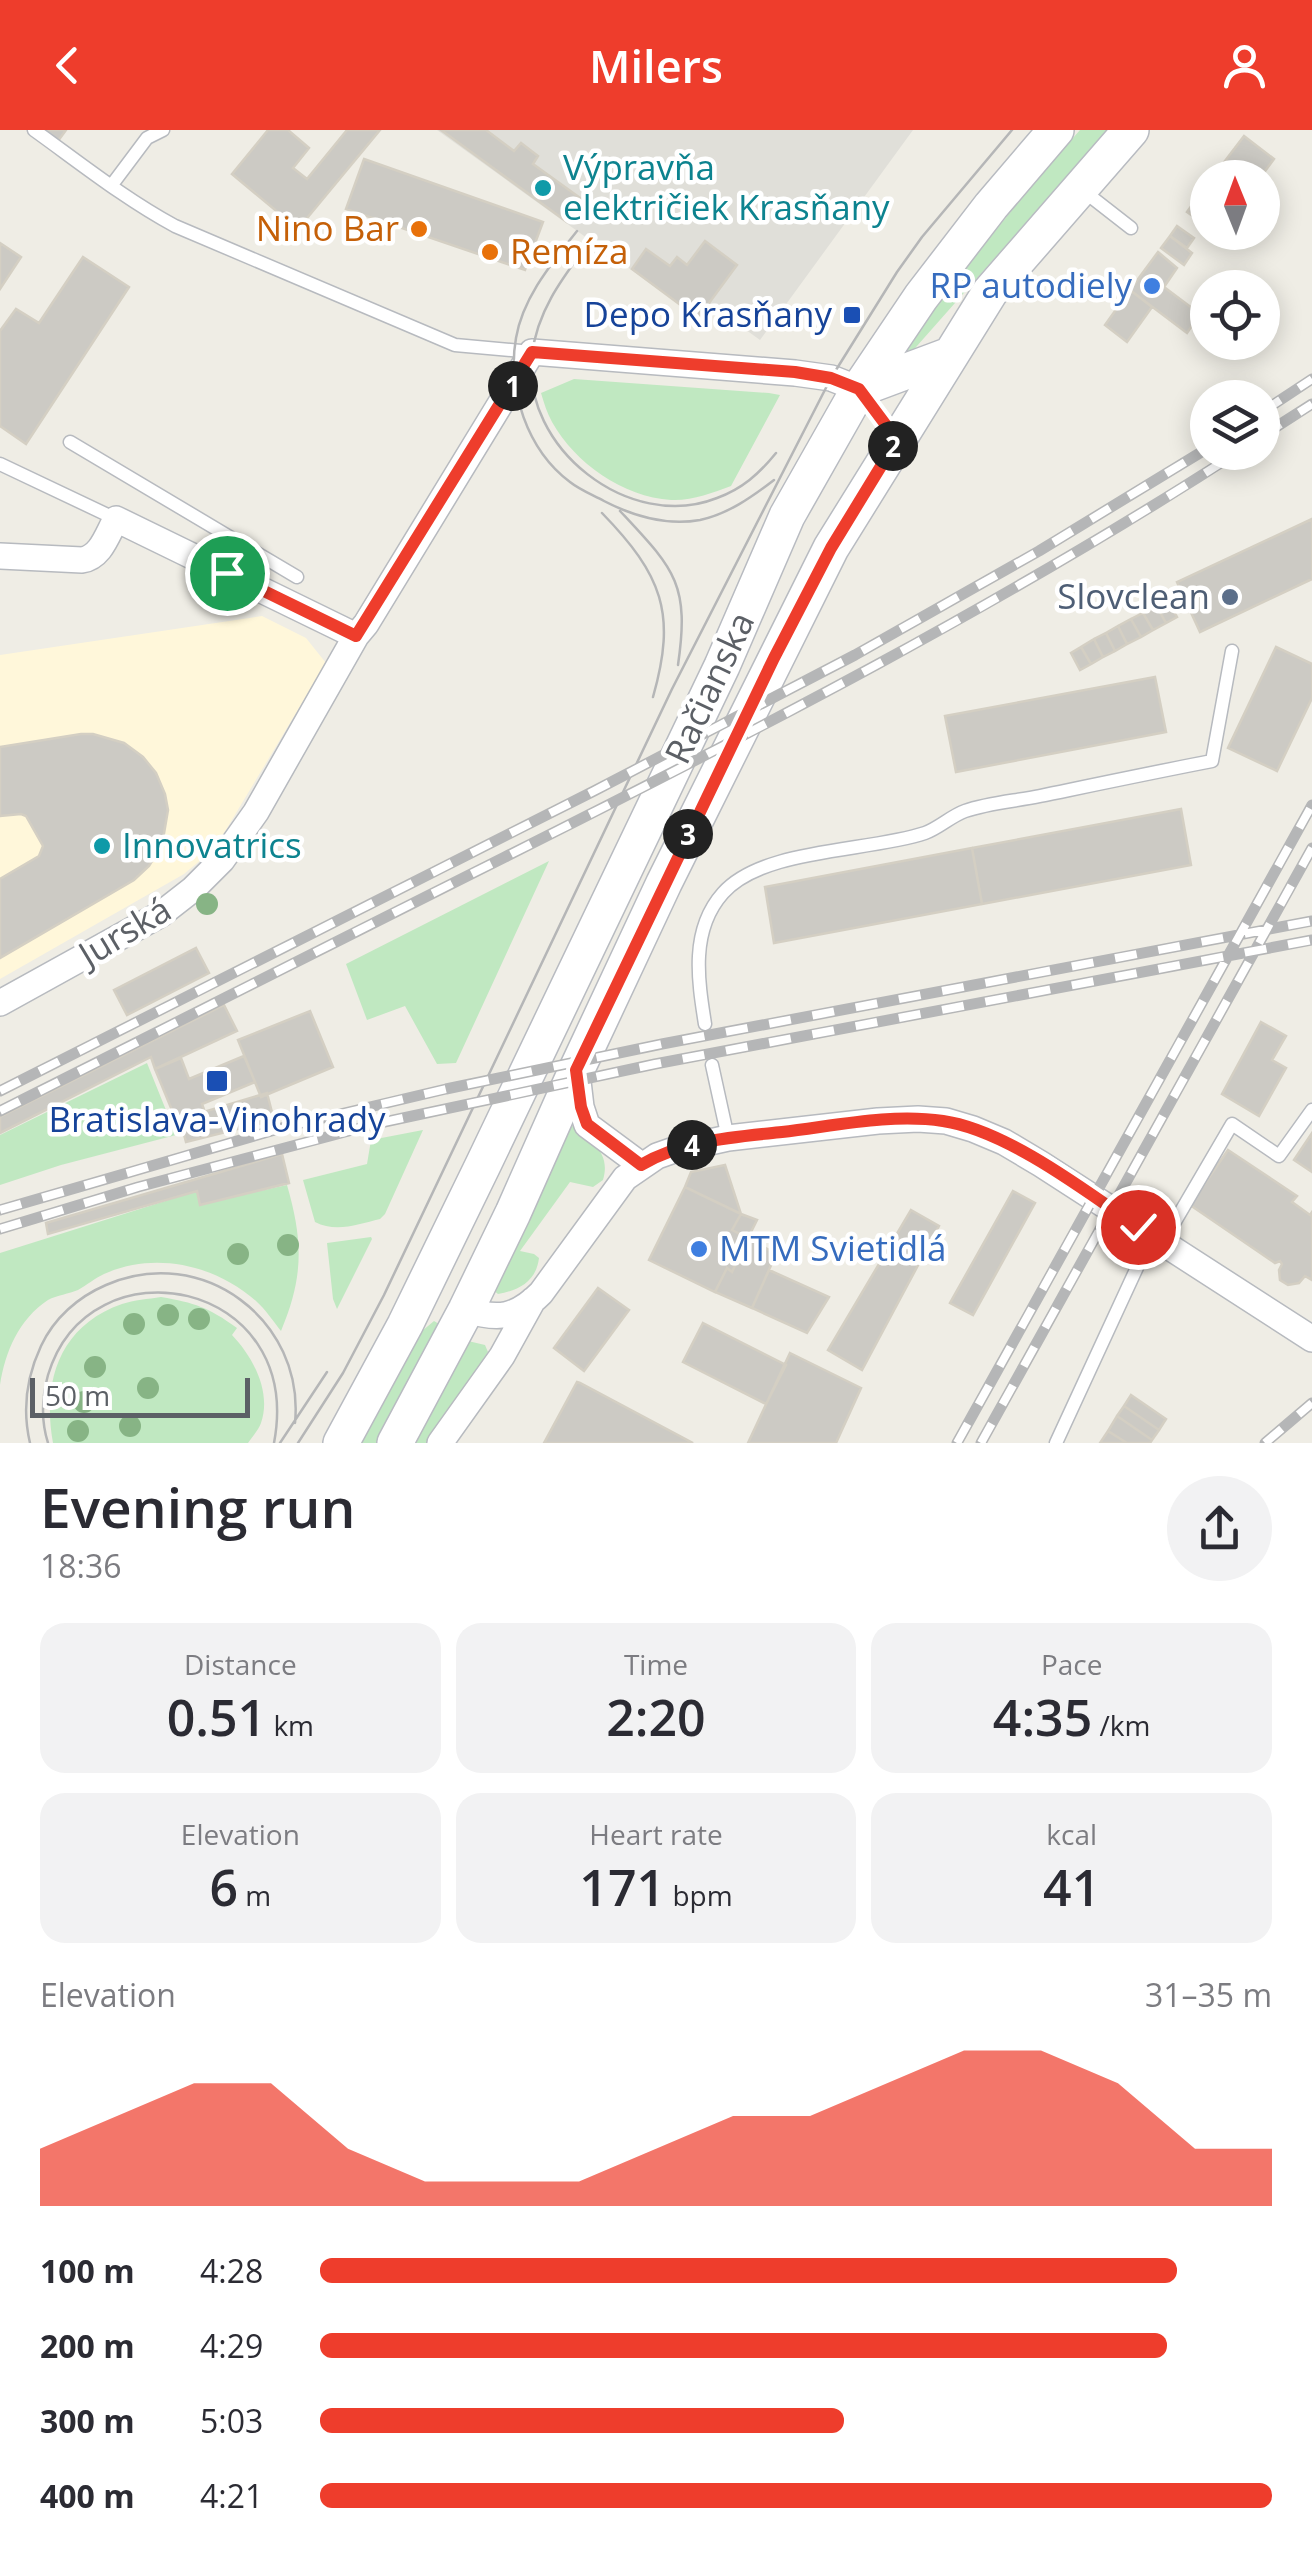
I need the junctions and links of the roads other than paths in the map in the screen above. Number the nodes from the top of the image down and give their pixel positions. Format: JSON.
{"nodes":[{"id":1,"x":34,"y":130,"type":"edge"},
{"id":2,"x":163,"y":130,"type":"edge"},
{"id":3,"x":1056,"y":130,"type":"edge"},
{"id":4,"x":1130,"y":130,"type":"edge"},
{"id":5,"x":146,"y":134,"type":"edge"},
{"id":6,"x":111,"y":186,"type":"junction"},
{"id":7,"x":1079,"y":188,"type":"junction"},
{"id":8,"x":1130,"y":228,"type":"dead end"},
{"id":9,"x":532,"y":352,"type":"junction"},
{"id":10,"x":950,"y":355,"type":"junction"},
{"id":11,"x":859,"y":389,"type":"junction"},
{"id":12,"x":897,"y":440,"type":"junction"},
{"id":13,"x":70,"y":442,"type":"dead end"},
{"id":14,"x":0,"y":464,"type":"edge"},
{"id":15,"x":116,"y":519,"type":"junction"},
{"id":16,"x":0,"y":556,"type":"edge"},
{"id":17,"x":297,"y":577,"type":"dead end"},
{"id":18,"x":356,"y":636,"type":"junction"},
{"id":19,"x":1232,"y":651,"type":"dead end"},
{"id":20,"x":0,"y":1002,"type":"edge"},
{"id":21,"x":705,"y":1024,"type":"dead end"},
{"id":22,"x":712,"y":1065,"type":"dead end"},
{"id":23,"x":576,"y":1070,"type":"junction"},
{"id":24,"x":1312,"y":1110,"type":"edge"},
{"id":25,"x":728,"y":1138,"type":"junction"},
{"id":26,"x":641,"y":1165,"type":"junction"},
{"id":27,"x":1158,"y":1239,"type":"junction"},
{"id":28,"x":423,"y":1288,"type":"junction"},
{"id":29,"x":533,"y":1300,"type":"junction"},
{"id":30,"x":466,"y":1310,"type":"junction"},
{"id":31,"x":1312,"y":1338,"type":"edge"},
{"id":32,"x":342,"y":1443,"type":"edge"},
{"id":33,"x":394,"y":1443,"type":"edge"},
{"id":34,"x":440,"y":1443,"type":"edge"},
{"id":35,"x":1056,"y":1443,"type":"edge"}],
"edges":[{"from":1,"to":6,"type":"lane"},
{"from":2,"to":5,"type":"lane"},
{"from":3,"to":11,"type":"main road","name":"Račianska"},
{"from":4,"to":7,"type":"main road","name":"Račianska"},
{"from":5,"to":6,"type":"lane"},
{"from":6,"to":9,"type":"lane"},
{"from":7,"to":8,"type":"lane"},
{"from":7,"to":10,"type":"main road","name":"Račianska"},
{"from":9,"to":11,"type":"street"},
{"from":9,"to":18,"type":"street","name":"Jurská"},
{"from":10,"to":11,"type":"main road"},
{"from":10,"to":12,"type":"main road","name":"Račianska"},
{"from":11,"to":12,"type":"main road"},
{"from":11,"to":28,"type":"main road","name":"Račianska"},
{"from":12,"to":23,"type":"main road","name":"Račianska"},
{"from":13,"to":17,"type":"lane"},
{"from":14,"to":15,"type":"lane"},
{"from":15,"to":16,"type":"street"},
{"from":15,"to":18,"type":"street"},
{"from":18,"to":20,"type":"street","name":"Jurská"},
{"from":19,"to":21,"type":"lane"},
{"from":22,"to":25,"type":"lane"},
{"from":23,"to":26,"type":"street"},
{"from":23,"to":30,"type":"main road","name":"Račianska"},
{"from":24,"to":27,"type":"lane"},
{"from":25,"to":26,"type":"street"},
{"from":25,"to":27,"type":"street"},
{"from":26,"to":29,"type":"street"},
{"from":27,"to":31,"type":"street"},
{"from":27,"to":35,"type":"lane"},
{"from":28,"to":30,"type":"main road"},
{"from":28,"to":32,"type":"main road","name":"Račianska"},
{"from":29,"to":30,"type":"street"},
{"from":29,"to":34,"type":"street"},
{"from":30,"to":33,"type":"main road","name":"Račianska"}]}
